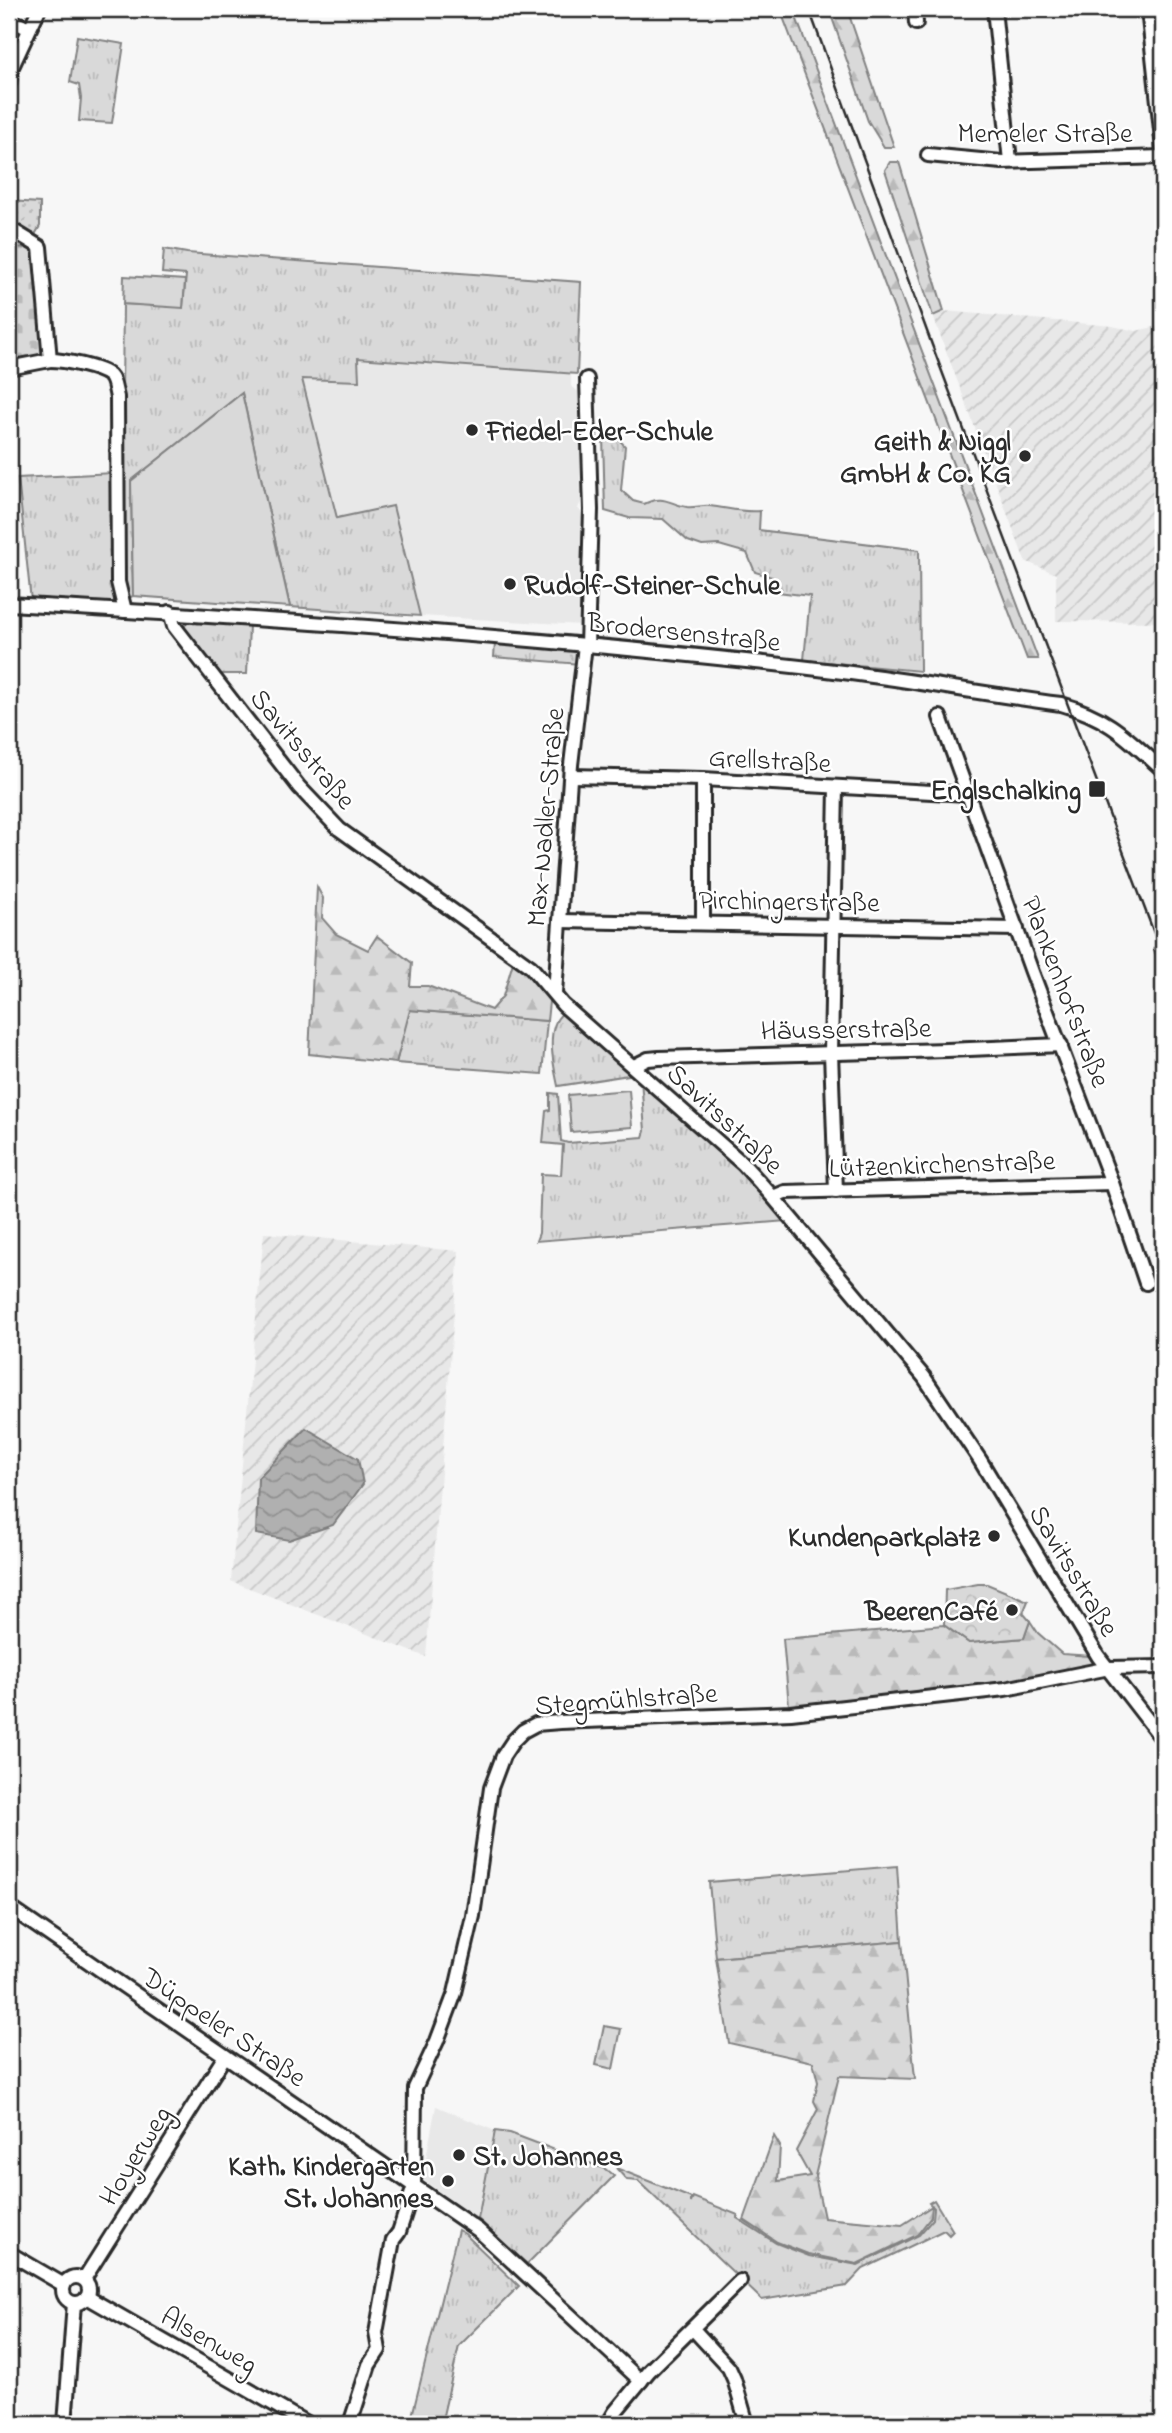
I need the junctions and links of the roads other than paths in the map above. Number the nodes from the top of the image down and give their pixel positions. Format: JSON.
{"nodes":[{"id":1,"x":39,"y":9,"type":"edge"},
{"id":2,"x":915,"y":9,"type":"edge"},
{"id":3,"x":994,"y":9,"type":"edge"},
{"id":4,"x":1148,"y":9,"type":"edge"},
{"id":5,"x":9,"y":19,"type":"edge"},
{"id":6,"x":916,"y":23,"type":"dead end"},
{"id":7,"x":29,"y":29,"type":"junction"},
{"id":8,"x":9,"y":85,"type":"edge"},
{"id":9,"x":1163,"y":149,"type":"edge"},
{"id":10,"x":928,"y":155,"type":"dead end"},
{"id":11,"x":1163,"y":156,"type":"edge"},
{"id":12,"x":1010,"y":161,"type":"junction"},
{"id":13,"x":9,"y":228,"type":"edge"},
{"id":14,"x":50,"y":360,"type":"junction"},
{"id":15,"x":9,"y":368,"type":"edge"},
{"id":16,"x":587,"y":379,"type":"dead end"},
{"id":17,"x":9,"y":604,"type":"edge"},
{"id":18,"x":125,"y":611,"type":"junction"},
{"id":19,"x":170,"y":612,"type":"junction"},
{"id":20,"x":586,"y":645,"type":"junction"},
{"id":21,"x":940,"y":717,"type":"dead end"},
{"id":22,"x":1163,"y":770,"type":"edge"},
{"id":23,"x":571,"y":776,"type":"junction"},
{"id":24,"x":704,"y":779,"type":"junction"},
{"id":25,"x":836,"y":787,"type":"junction"},
{"id":26,"x":967,"y":794,"type":"junction"},
{"id":27,"x":560,"y":920,"type":"junction"},
{"id":28,"x":703,"y":922,"type":"junction"},
{"id":29,"x":834,"y":925,"type":"junction"},
{"id":30,"x":1017,"y":929,"type":"junction"},
{"id":31,"x":555,"y":993,"type":"junction"},
{"id":32,"x":1061,"y":1045,"type":"junction"},
{"id":33,"x":831,"y":1053,"type":"junction"},
{"id":34,"x":634,"y":1066,"type":"junction"},
{"id":35,"x":1112,"y":1183,"type":"junction"},
{"id":36,"x":836,"y":1191,"type":"junction"},
{"id":37,"x":773,"y":1197,"type":"junction"},
{"id":38,"x":1146,"y":1283,"type":"dead end"},
{"id":39,"x":1163,"y":1667,"type":"edge"},
{"id":40,"x":1109,"y":1668,"type":"junction"},
{"id":41,"x":1163,"y":1740,"type":"edge"},
{"id":42,"x":10,"y":1912,"type":"edge"},
{"id":43,"x":225,"y":2056,"type":"junction"},
{"id":44,"x":414,"y":2186,"type":"junction"},
{"id":45,"x":9,"y":2253,"type":"edge"},
{"id":46,"x":84,"y":2279,"type":"junction"},
{"id":47,"x":740,"y":2281,"type":"dead end"},
{"id":48,"x":64,"y":2285,"type":"junction"},
{"id":49,"x":87,"y":2297,"type":"junction"},
{"id":50,"x":74,"y":2302,"type":"junction"},
{"id":51,"x":693,"y":2329,"type":"junction"},
{"id":52,"x":641,"y":2381,"type":"junction"},
{"id":53,"x":65,"y":2424,"type":"edge"},
{"id":54,"x":308,"y":2424,"type":"edge"},
{"id":55,"x":350,"y":2424,"type":"edge"},
{"id":56,"x":608,"y":2424,"type":"edge"},
{"id":57,"x":747,"y":2424,"type":"edge"}],
"edges":[{"from":1,"to":7,"type":"street"},
{"from":2,"to":6,"type":"street"},
{"from":3,"to":12,"type":"street"},
{"from":4,"to":9,"type":"street"},
{"from":5,"to":7,"type":"street"},
{"from":7,"to":8,"type":"street"},
{"from":10,"to":12,"type":"street","name":"Memeler Straße"},
{"from":11,"to":12,"type":"street","name":"Memeler Straße"},
{"from":13,"to":14,"type":"street"},
{"from":14,"to":15,"type":"street"},
{"from":14,"to":18,"type":"street"},
{"from":16,"to":20,"type":"street","name":"Max-Nadler-Straße"},
{"from":17,"to":18,"type":"street","name":"Brodersenstraße"},
{"from":18,"to":19,"type":"street","name":"Brodersenstraße"},
{"from":19,"to":20,"type":"street","name":"Brodersenstraße"},
{"from":19,"to":31,"type":"street","name":"Savitsstraße"},
{"from":20,"to":22,"type":"street","name":"Brodersenstraße"},
{"from":20,"to":23,"type":"street","name":"Max-Nadler-Straße"},
{"from":21,"to":26,"type":"street","name":"Plankenhofstraße"},
{"from":23,"to":24,"type":"street","name":"Grellstraße"},
{"from":23,"to":27,"type":"street","name":"Max-Nadler-Straße"},
{"from":24,"to":25,"type":"street","name":"Grellstraße"},
{"from":24,"to":28,"type":"street"},
{"from":25,"to":26,"type":"street","name":"Grellstraße"},
{"from":25,"to":29,"type":"street"},
{"from":26,"to":30,"type":"street","name":"Plankenhofstraße"},
{"from":27,"to":28,"type":"street","name":"Pirchingerstraße"},
{"from":27,"to":31,"type":"street","name":"Max-Nadler-Straße"},
{"from":28,"to":29,"type":"street","name":"Pirchingerstraße"},
{"from":29,"to":30,"type":"street","name":"Pirchingerstraße"},
{"from":29,"to":33,"type":"street"},
{"from":30,"to":32,"type":"street","name":"Plankenhofstraße"},
{"from":31,"to":34,"type":"street","name":"Savitsstraße"},
{"from":32,"to":33,"type":"street","name":"Häusserstraße"},
{"from":32,"to":35,"type":"street","name":"Plankenhofstraße"},
{"from":33,"to":34,"type":"street","name":"Häusserstraße"},
{"from":33,"to":36,"type":"street"},
{"from":34,"to":37,"type":"street","name":"Savitsstraße"},
{"from":35,"to":36,"type":"street","name":"Lützenkirchenstraße"},
{"from":35,"to":38,"type":"street","name":"Plankenhofstraße"},
{"from":36,"to":37,"type":"street","name":"Lützenkirchenstraße"},
{"from":37,"to":40,"type":"street","name":"Savitsstraße"},
{"from":39,"to":40,"type":"street","name":"Stegmühlstraße"},
{"from":40,"to":41,"type":"street","name":"Savitsstraße"},
{"from":40,"to":44,"type":"street","name":"Stegmühlstraße"},
{"from":42,"to":43,"type":"street","name":"Düppeler Straße"},
{"from":43,"to":44,"type":"street","name":"Düppeler Straße"},
{"from":43,"to":46,"type":"street","name":"Hoyerweg"},
{"from":44,"to":52,"type":"street","name":"Düppeler Straße"},
{"from":44,"to":55,"type":"street","name":"Stegmühlstraße"},
{"from":45,"to":48,"type":"street"},
{"from":46,"to":48,"type":"street"},
{"from":46,"to":49,"type":"street"},
{"from":47,"to":51,"type":"street"},
{"from":48,"to":50,"type":"street"},
{"from":49,"to":50,"type":"street"},
{"from":49,"to":54,"type":"street","name":"Alsenweg"},
{"from":50,"to":53,"type":"street"},
{"from":51,"to":52,"type":"street"},
{"from":51,"to":57,"type":"street"},
{"from":52,"to":56,"type":"street"}]}
